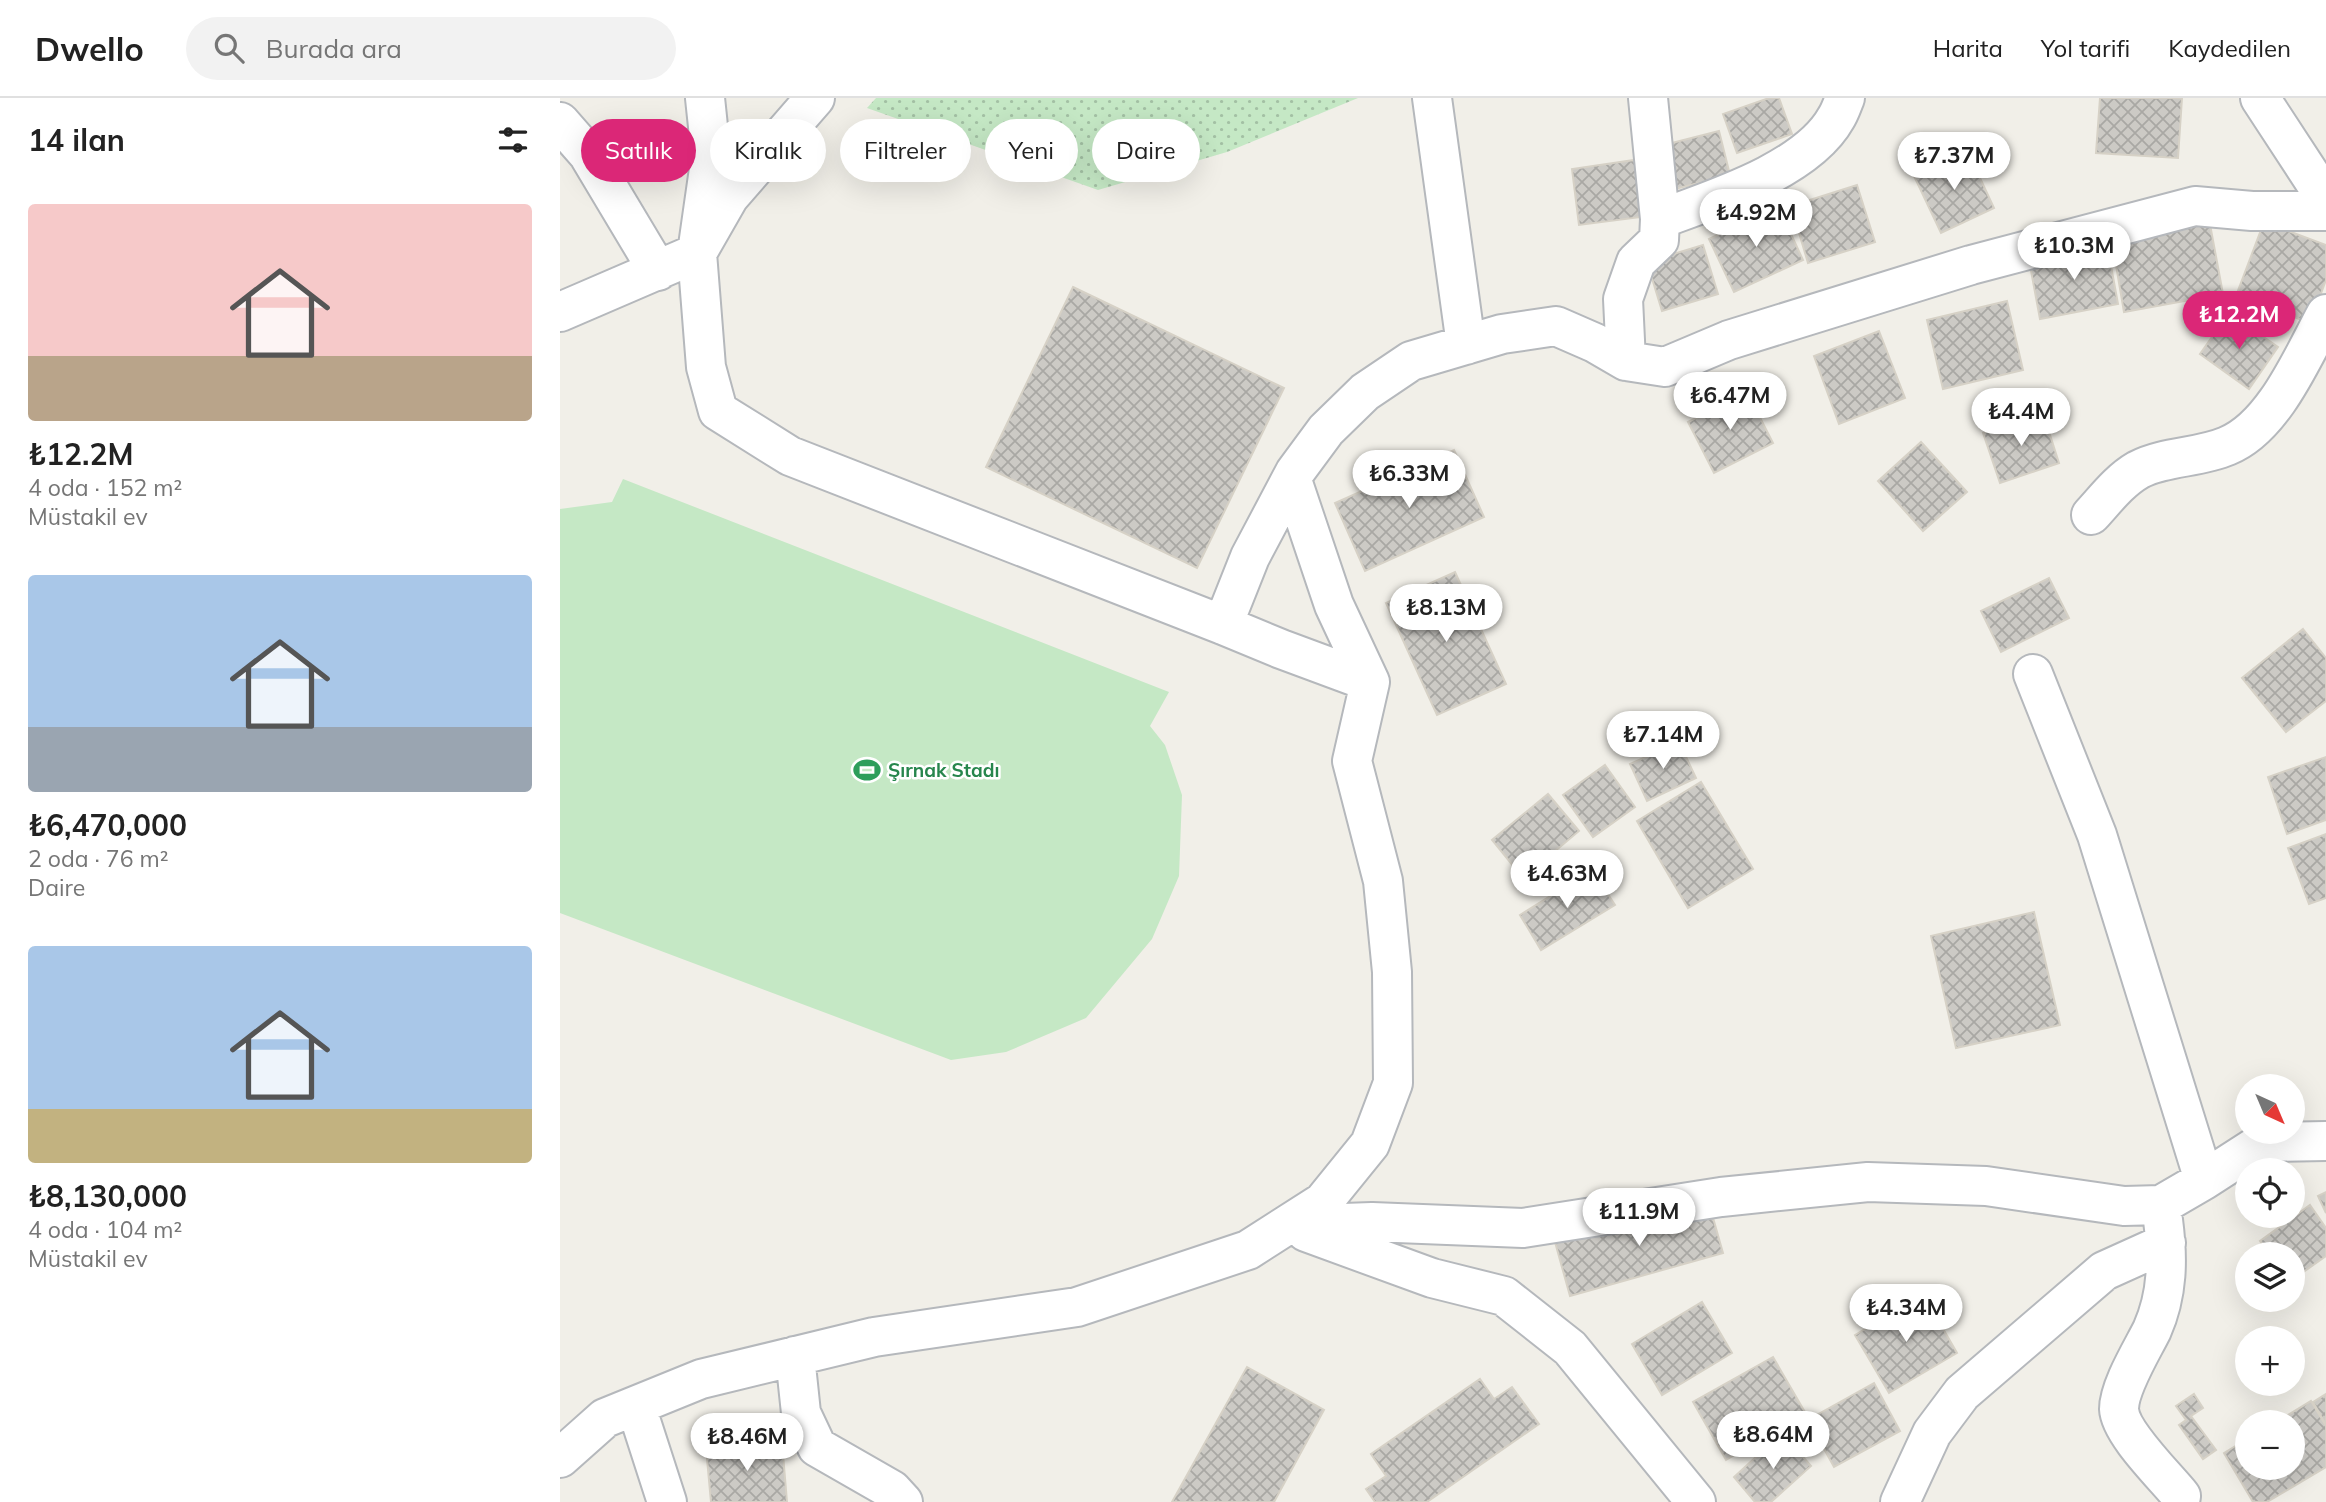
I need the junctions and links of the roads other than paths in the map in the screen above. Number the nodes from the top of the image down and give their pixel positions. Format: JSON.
{"nodes":[{"id":1,"x":705,"y":98,"type":"edge"},
{"id":2,"x":815,"y":98,"type":"edge"},
{"id":3,"x":1432,"y":98,"type":"edge"},
{"id":4,"x":1648,"y":98,"type":"edge"},
{"id":5,"x":1845,"y":98,"type":"edge"},
{"id":6,"x":2260,"y":98,"type":"edge"},
{"id":7,"x":560,"y":122,"type":"edge"},
{"id":8,"x":2326,"y":199,"type":"edge"},
{"id":9,"x":2326,"y":211,"type":"edge"},
{"id":10,"x":1660,"y":219,"type":"junction"},
{"id":11,"x":697,"y":253,"type":"junction"},
{"id":12,"x":658,"y":271,"type":"junction"},
{"id":13,"x":560,"y":312,"type":"edge"},
{"id":14,"x":2326,"y":314,"type":"edge"},
{"id":15,"x":1466,"y":345,"type":"junction"},
{"id":16,"x":1626,"y":361,"type":"junction"},
{"id":17,"x":1293,"y":480,"type":"junction"},
{"id":18,"x":2091,"y":515,"type":"dead end"},
{"id":19,"x":1223,"y":625,"type":"junction"},
{"id":20,"x":2033,"y":674,"type":"dead end"},
{"id":21,"x":1370,"y":682,"type":"junction"},
{"id":22,"x":2326,"y":1141,"type":"edge"},
{"id":23,"x":2204,"y":1180,"type":"junction"},
{"id":24,"x":2161,"y":1205,"type":"junction"},
{"id":25,"x":1287,"y":1225,"type":"junction"},
{"id":26,"x":2166,"y":1243,"type":"junction"},
{"id":27,"x":795,"y":1356,"type":"junction"},
{"id":28,"x":636,"y":1406,"type":"junction"},
{"id":29,"x":560,"y":1458,"type":"edge"},
{"id":30,"x":667,"y":1502,"type":"edge"},
{"id":31,"x":903,"y":1502,"type":"edge"},
{"id":32,"x":1696,"y":1502,"type":"edge"},
{"id":33,"x":1900,"y":1502,"type":"edge"},
{"id":34,"x":2180,"y":1502,"type":"edge"}],
"edges":[{"from":1,"to":11,"type":"street"},
{"from":2,"to":11,"type":"street"},
{"from":3,"to":15,"type":"street"},
{"from":4,"to":10,"type":"street"},
{"from":5,"to":10,"type":"street"},
{"from":6,"to":8,"type":"street"},
{"from":7,"to":12,"type":"street"},
{"from":9,"to":16,"type":"street"},
{"from":10,"to":16,"type":"street"},
{"from":11,"to":12,"type":"street"},
{"from":11,"to":19,"type":"street"},
{"from":12,"to":13,"type":"street"},
{"from":14,"to":18,"type":"street"},
{"from":15,"to":16,"type":"street"},
{"from":15,"to":17,"type":"street"},
{"from":17,"to":19,"type":"street"},
{"from":17,"to":21,"type":"street"},
{"from":19,"to":21,"type":"street"},
{"from":20,"to":23,"type":"street"},
{"from":21,"to":25,"type":"street"},
{"from":22,"to":23,"type":"street"},
{"from":23,"to":24,"type":"street"},
{"from":24,"to":25,"type":"street"},
{"from":24,"to":26,"type":"street"},
{"from":25,"to":27,"type":"street"},
{"from":25,"to":32,"type":"street"},
{"from":26,"to":33,"type":"street"},
{"from":26,"to":34,"type":"street"},
{"from":27,"to":28,"type":"street"},
{"from":27,"to":31,"type":"street"},
{"from":28,"to":29,"type":"street"},
{"from":28,"to":30,"type":"street"}]}
